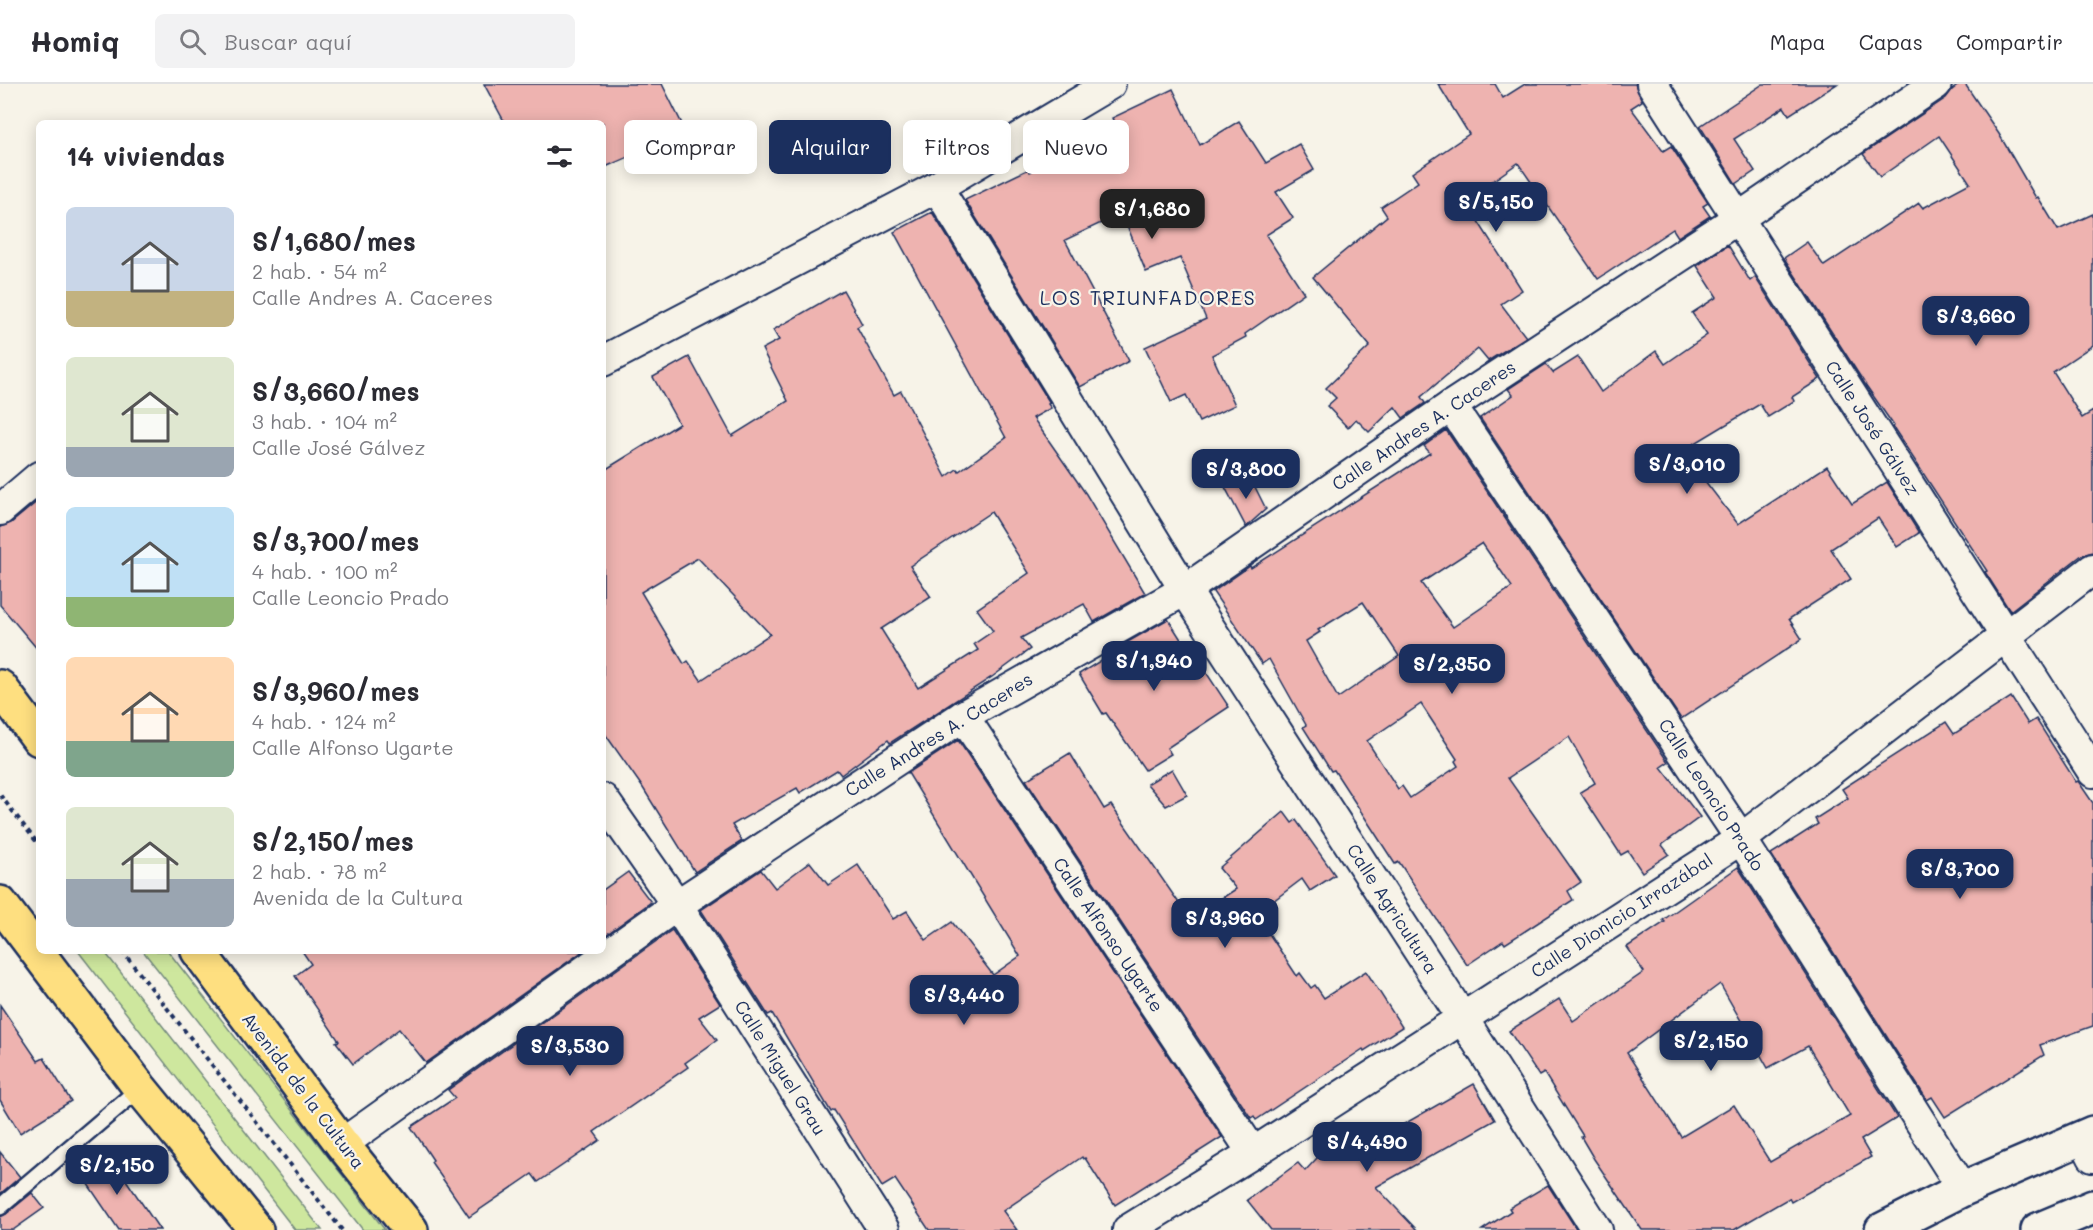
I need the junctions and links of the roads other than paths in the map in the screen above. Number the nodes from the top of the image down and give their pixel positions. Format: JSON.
{"nodes":[{"id":1,"x":1110,"y":84,"type":"edge"},
{"id":2,"x":1652,"y":84,"type":"edge"},
{"id":3,"x":1936,"y":84,"type":"edge"},
{"id":4,"x":937,"y":187,"type":"junction"},
{"id":5,"x":1737,"y":219,"type":"junction"},
{"id":6,"x":606,"y":359,"type":"edge"},
{"id":7,"x":1451,"y":406,"type":"junction"},
{"id":8,"x":36,"y":480,"type":"edge"},
{"id":9,"x":0,"y":510,"type":"edge"},
{"id":10,"x":2093,"y":569,"type":"edge"},
{"id":11,"x":1185,"y":590,"type":"junction"},
{"id":12,"x":2005,"y":636,"type":"junction"},
{"id":13,"x":0,"y":687,"type":"edge"},
{"id":14,"x":963,"y":716,"type":"junction"},
{"id":15,"x":36,"y":735,"type":"edge"},
{"id":16,"x":2093,"y":772,"type":"edge"},
{"id":17,"x":606,"y":803,"type":"edge"},
{"id":18,"x":1741,"y":838,"type":"junction"},
{"id":19,"x":0,"y":904,"type":"edge"},
{"id":20,"x":677,"y":905,"type":"junction"},
{"id":21,"x":36,"y":951,"type":"edge"},
{"id":22,"x":38,"y":954,"type":"edge"},
{"id":23,"x":200,"y":954,"type":"edge"},
{"id":24,"x":1463,"y":1019,"type":"junction"},
{"id":25,"x":140,"y":1088,"type":"junction"},
{"id":26,"x":2090,"y":1142,"type":"edge"},
{"id":27,"x":342,"y":1144,"type":"junction"},
{"id":28,"x":1253,"y":1153,"type":"junction"},
{"id":29,"x":1963,"y":1189,"type":"junction"},
{"id":30,"x":2093,"y":1207,"type":"edge"},
{"id":31,"x":0,"y":1208,"type":"edge"},
{"id":32,"x":256,"y":1230,"type":"edge"},
{"id":33,"x":411,"y":1230,"type":"edge"},
{"id":34,"x":884,"y":1230,"type":"edge"},
{"id":35,"x":1128,"y":1230,"type":"edge"},
{"id":36,"x":1597,"y":1230,"type":"edge"},
{"id":37,"x":1882,"y":1230,"type":"edge"},
{"id":38,"x":2038,"y":1230,"type":"edge"}],
"edges":[{"from":1,"to":4,"type":"street"},
{"from":2,"to":5,"type":"street","name":"Calle José Gálvez"},
{"from":3,"to":5,"type":"street","name":"Calle Andres A. Caceres"},
{"from":4,"to":6,"type":"street"},
{"from":4,"to":11,"type":"street","name":"Calle Agricultura"},
{"from":5,"to":7,"type":"street","name":"Calle Andres A. Caceres"},
{"from":5,"to":12,"type":"street","name":"Calle José Gálvez"},
{"from":7,"to":11,"type":"street","name":"Calle Andres A. Caceres"},
{"from":7,"to":18,"type":"street","name":"Calle Leoncio Prado"},
{"from":8,"to":9,"type":"street"},
{"from":10,"to":12,"type":"street","name":"Calle Dionicio Irrazábal"},
{"from":11,"to":14,"type":"street","name":"Calle Andres A. Caceres"},
{"from":11,"to":24,"type":"street","name":"Calle Agricultura"},
{"from":12,"to":16,"type":"street","name":"Calle José Gálvez"},
{"from":12,"to":18,"type":"street","name":"Calle Dionicio Irrazábal"},
{"from":13,"to":15,"type":"highway"},
{"from":14,"to":20,"type":"street","name":"Calle Andres A. Caceres"},
{"from":14,"to":28,"type":"street","name":"Calle Alfonso Ugarte"},
{"from":17,"to":20,"type":"street","name":"Calle Miguel Grau"},
{"from":18,"to":24,"type":"street","name":"Calle Dionicio Irrazábal"},
{"from":18,"to":29,"type":"street","name":"Calle Leoncio Prado"},
{"from":19,"to":21,"type":"highway"},
{"from":20,"to":27,"type":"street","name":"Calle Andres A. Caceres"},
{"from":20,"to":34,"type":"street","name":"Calle Miguel Grau"},
{"from":22,"to":25,"type":"highway"},
{"from":23,"to":27,"type":"highway","name":"Avenida de la Cultura"},
{"from":24,"to":28,"type":"street","name":"Calle Dionicio Irrazábal"},
{"from":24,"to":36,"type":"street","name":"Calle Agricultura"},
{"from":25,"to":31,"type":"lane"},
{"from":25,"to":32,"type":"highway"},
{"from":26,"to":29,"type":"street"},
{"from":27,"to":33,"type":"highway","name":"Avenida de la Cultura"},
{"from":28,"to":35,"type":"street","name":"Calle Dionicio Irrazábal"},
{"from":29,"to":37,"type":"street"},
{"from":30,"to":38,"type":"street"}]}
